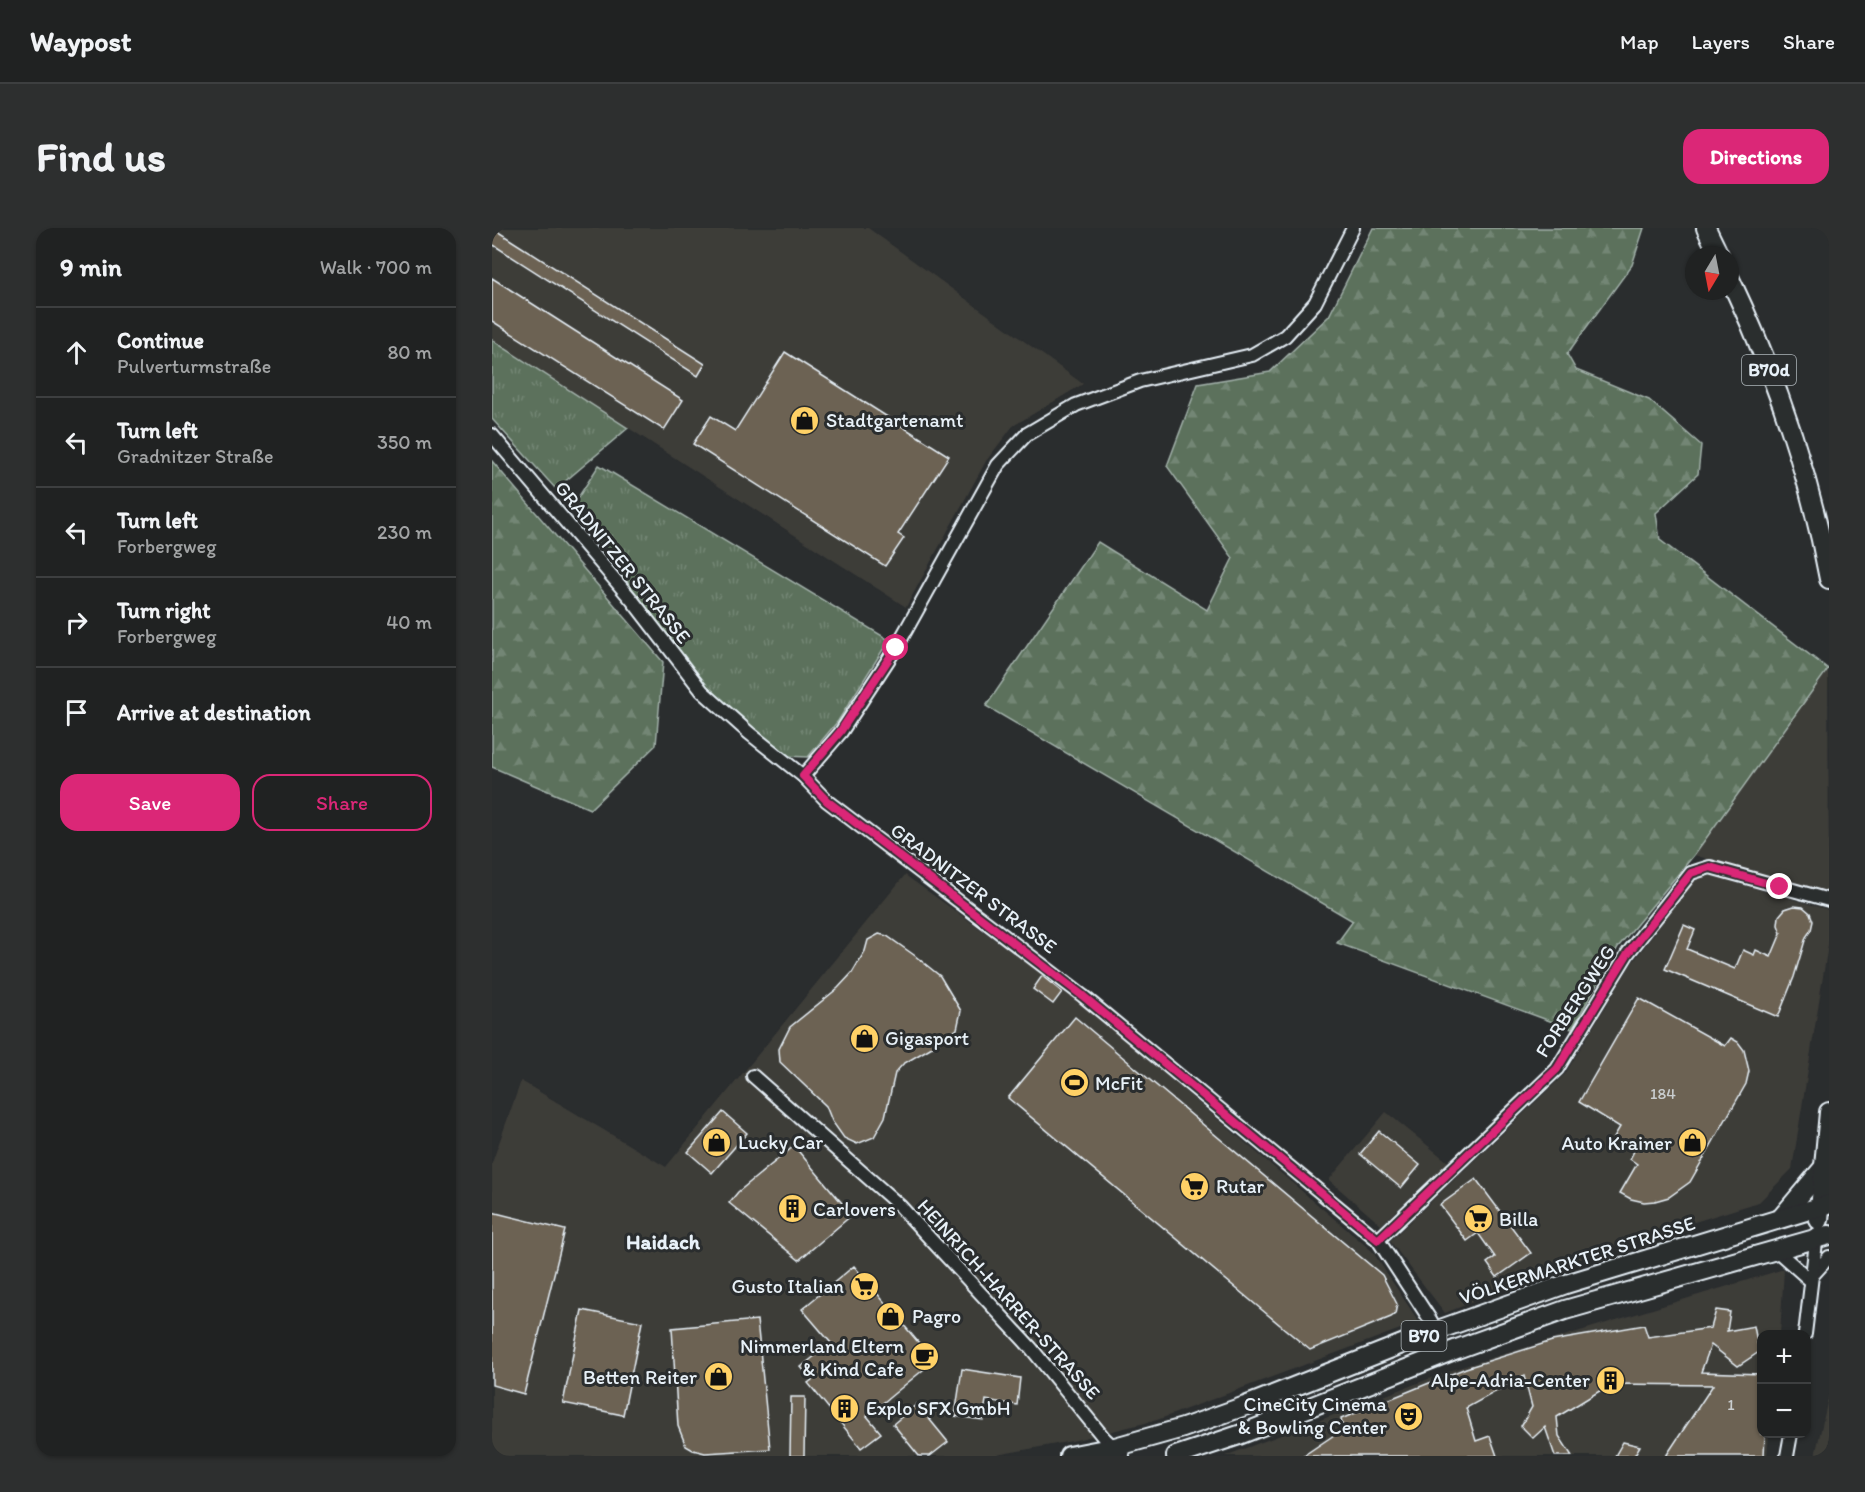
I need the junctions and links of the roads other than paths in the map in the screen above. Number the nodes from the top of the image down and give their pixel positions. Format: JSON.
{"nodes":[{"id":1,"x":1353,"y":228,"type":"edge"},
{"id":2,"x":1706,"y":228,"type":"edge"},
{"id":3,"x":1715,"y":246,"type":"edge"},
{"id":4,"x":1739,"y":300,"type":"edge"},
{"id":5,"x":492,"y":435,"type":"edge"},
{"id":6,"x":1829,"y":579,"type":"edge"},
{"id":7,"x":803,"y":776,"type":"junction"},
{"id":8,"x":1829,"y":900,"type":"edge"},
{"id":9,"x":753,"y":1076,"type":"dead end"},
{"id":10,"x":1829,"y":1112,"type":"edge"},
{"id":11,"x":1826,"y":1162,"type":"edge"},
{"id":12,"x":1829,"y":1204,"type":"edge"},
{"id":13,"x":1781,"y":1218,"type":"junction"},
{"id":14,"x":1826,"y":1226,"type":"edge"},
{"id":15,"x":1378,"y":1240,"type":"junction"},
{"id":16,"x":1776,"y":1250,"type":"junction"},
{"id":17,"x":1829,"y":1257,"type":"edge"},
{"id":18,"x":1811,"y":1279,"type":"junction"},
{"id":19,"x":1806,"y":1330,"type":"edge"},
{"id":20,"x":1435,"y":1331,"type":"junction"},
{"id":21,"x":1444,"y":1354,"type":"junction"},
{"id":22,"x":1790,"y":1438,"type":"edge"},
{"id":23,"x":1119,"y":1452,"type":"edge"},
{"id":24,"x":1069,"y":1456,"type":"edge"},
{"id":25,"x":1176,"y":1456,"type":"edge"},
{"id":26,"x":1787,"y":1456,"type":"edge"}],
"edges":[{"from":1,"to":7,"type":"street"},
{"from":2,"to":3,"type":"main road"},
{"from":4,"to":6,"type":"main road","number":"B70d"},
{"from":5,"to":7,"type":"street","name":"GRADNITZER STRASSE"},
{"from":7,"to":15,"type":"street","name":"GRADNITZER STRASSE"},
{"from":8,"to":15,"type":"street","name":"FORBERGWEG"},
{"from":9,"to":23,"type":"street","name":"HEINRICH-HARRER-STRASSE"},
{"from":10,"to":11,"type":"main road"},
{"from":11,"to":13,"type":"main road"},
{"from":11,"to":14,"type":"main road"},
{"from":12,"to":13,"type":"main road","name":"VÖLKERMARKTER STRASSE","number":"B70"},
{"from":13,"to":14,"type":"main road"},
{"from":13,"to":20,"type":"main road","name":"VÖLKERMARKTER STRASSE","number":"B70"},
{"from":14,"to":16,"type":"main road","number":"B70"},
{"from":14,"to":18,"type":"street"},
{"from":15,"to":20,"type":"street","name":"GRADNITZER STRASSE"},
{"from":16,"to":18,"type":"street"},
{"from":16,"to":21,"type":"main road","number":"B70"},
{"from":17,"to":18,"type":"street"},
{"from":18,"to":19,"type":"street"},
{"from":20,"to":21,"type":"street","name":"GRADNITZER STRASSE"},
{"from":20,"to":23,"type":"main road","name":"VÖLKERMARKTER STRASSE","number":"B70"},
{"from":21,"to":25,"type":"main road","number":"B70"},
{"from":22,"to":26,"type":"street"},
{"from":23,"to":24,"type":"main road","name":"VÖLKERMARKTER STRASSE","number":"B70"}]}
